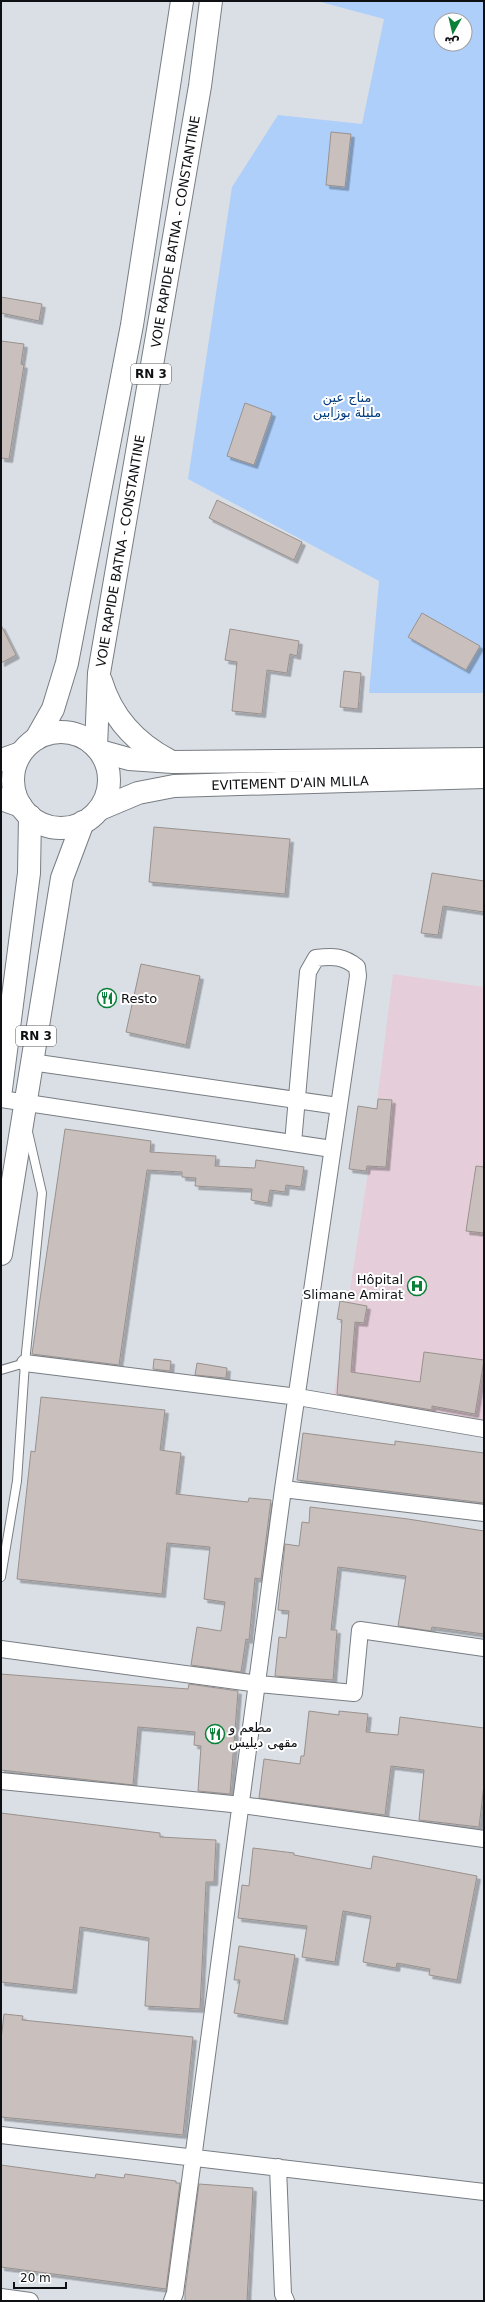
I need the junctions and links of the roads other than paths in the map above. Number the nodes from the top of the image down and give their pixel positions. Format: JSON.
{"nodes":[{"id":1,"x":182,"y":1,"type":"edge"},
{"id":2,"x":211,"y":1,"type":"edge"},
{"id":3,"x":99,"y":673,"type":"junction"},
{"id":4,"x":29,"y":746,"type":"junction"},
{"id":5,"x":98,"y":749,"type":"junction"},
{"id":6,"x":484,"y":759,"type":"edge"},
{"id":7,"x":1,"y":760,"type":"edge"},
{"id":8,"x":173,"y":762,"type":"junction"},
{"id":9,"x":484,"y":777,"type":"edge"},
{"id":10,"x":1,"y":799,"type":"edge"},
{"id":11,"x":26,"y":811,"type":"junction"},
{"id":12,"x":91,"y":816,"type":"junction"},
{"id":13,"x":32,"y":1062,"type":"junction"},
{"id":14,"x":1,"y":1089,"type":"edge"},
{"id":15,"x":1,"y":1099,"type":"edge"},
{"id":16,"x":296,"y":1099,"type":"junction"},
{"id":17,"x":338,"y":1106,"type":"junction"},
{"id":18,"x":25,"y":1109,"type":"junction"},
{"id":19,"x":293,"y":1143,"type":"junction"},
{"id":20,"x":332,"y":1149,"type":"junction"},
{"id":21,"x":1,"y":1254,"type":"edge"},
{"id":22,"x":25,"y":1363,"type":"junction"},
{"id":23,"x":1,"y":1370,"type":"edge"},
{"id":24,"x":298,"y":1397,"type":"junction"},
{"id":25,"x":484,"y":1429,"type":"edge"},
{"id":26,"x":283,"y":1489,"type":"junction"},
{"id":27,"x":484,"y":1513,"type":"edge"},
{"id":28,"x":1,"y":1577,"type":"edge"},
{"id":29,"x":484,"y":1648,"type":"edge"},
{"id":30,"x":1,"y":1649,"type":"edge"},
{"id":31,"x":259,"y":1684,"type":"junction"},
{"id":32,"x":1,"y":1781,"type":"edge"},
{"id":33,"x":242,"y":1806,"type":"junction"},
{"id":34,"x":484,"y":1840,"type":"edge"},
{"id":35,"x":1,"y":2135,"type":"edge"},
{"id":36,"x":194,"y":2156,"type":"junction"},
{"id":37,"x":278,"y":2167,"type":"junction"},
{"id":38,"x":484,"y":2192,"type":"edge"},
{"id":39,"x":1,"y":2297,"type":"edge"},
{"id":40,"x":30,"y":2301,"type":"edge"},
{"id":41,"x":172,"y":2301,"type":"edge"},
{"id":42,"x":286,"y":2301,"type":"edge"}],
"edges":[{"from":1,"to":4,"type":"main road","number":"RN 3"},
{"from":2,"to":3,"type":"main road","name":"VOIE RAPIDE BATNA - CONSTANTINE","number":"RN 3"},
{"from":3,"to":5,"type":"main road","name":"VOIE RAPIDE BATNA - CONSTANTINE","number":"RN 3"},
{"from":3,"to":8,"type":"main road"},
{"from":4,"to":5,"type":"main road"},
{"from":4,"to":7,"type":"main road"},
{"from":4,"to":11,"type":"main road"},
{"from":5,"to":8,"type":"main road","name":"EVITEMENT D'AIN MLILA"},
{"from":5,"to":12,"type":"main road"},
{"from":6,"to":8,"type":"main road","name":"EVITEMENT D'AIN MLILA"},
{"from":9,"to":12,"type":"main road","name":"EVITEMENT D'AIN MLILA"},
{"from":10,"to":11,"type":"main road"},
{"from":11,"to":12,"type":"main road"},
{"from":11,"to":14,"type":"main road","number":"RN 3"},
{"from":12,"to":13,"type":"main road","number":"RN 3"},
{"from":13,"to":16,"type":"street"},
{"from":13,"to":18,"type":"main road","number":"RN 3"},
{"from":15,"to":18,"type":"street"},
{"from":16,"to":17,"type":"street"},
{"from":16,"to":17,"type":"street"},
{"from":16,"to":19,"type":"street"},
{"from":17,"to":20,"type":"street"},
{"from":18,"to":19,"type":"street"},
{"from":18,"to":21,"type":"main road","number":"RN 3"},
{"from":18,"to":22,"type":"lane"},
{"from":19,"to":20,"type":"street"},
{"from":20,"to":24,"type":"street"},
{"from":22,"to":23,"type":"lane"},
{"from":22,"to":24,"type":"street"},
{"from":22,"to":28,"type":"lane"},
{"from":24,"to":25,"type":"street"},
{"from":24,"to":26,"type":"street"},
{"from":26,"to":27,"type":"street"},
{"from":26,"to":31,"type":"street"},
{"from":29,"to":31,"type":"street"},
{"from":30,"to":31,"type":"street"},
{"from":31,"to":33,"type":"street"},
{"from":32,"to":33,"type":"street"},
{"from":33,"to":34,"type":"street"},
{"from":33,"to":36,"type":"street"},
{"from":35,"to":36,"type":"street"},
{"from":36,"to":37,"type":"street"},
{"from":36,"to":41,"type":"street"},
{"from":37,"to":38,"type":"street"},
{"from":37,"to":42,"type":"street"},
{"from":39,"to":40,"type":"street"}]}
